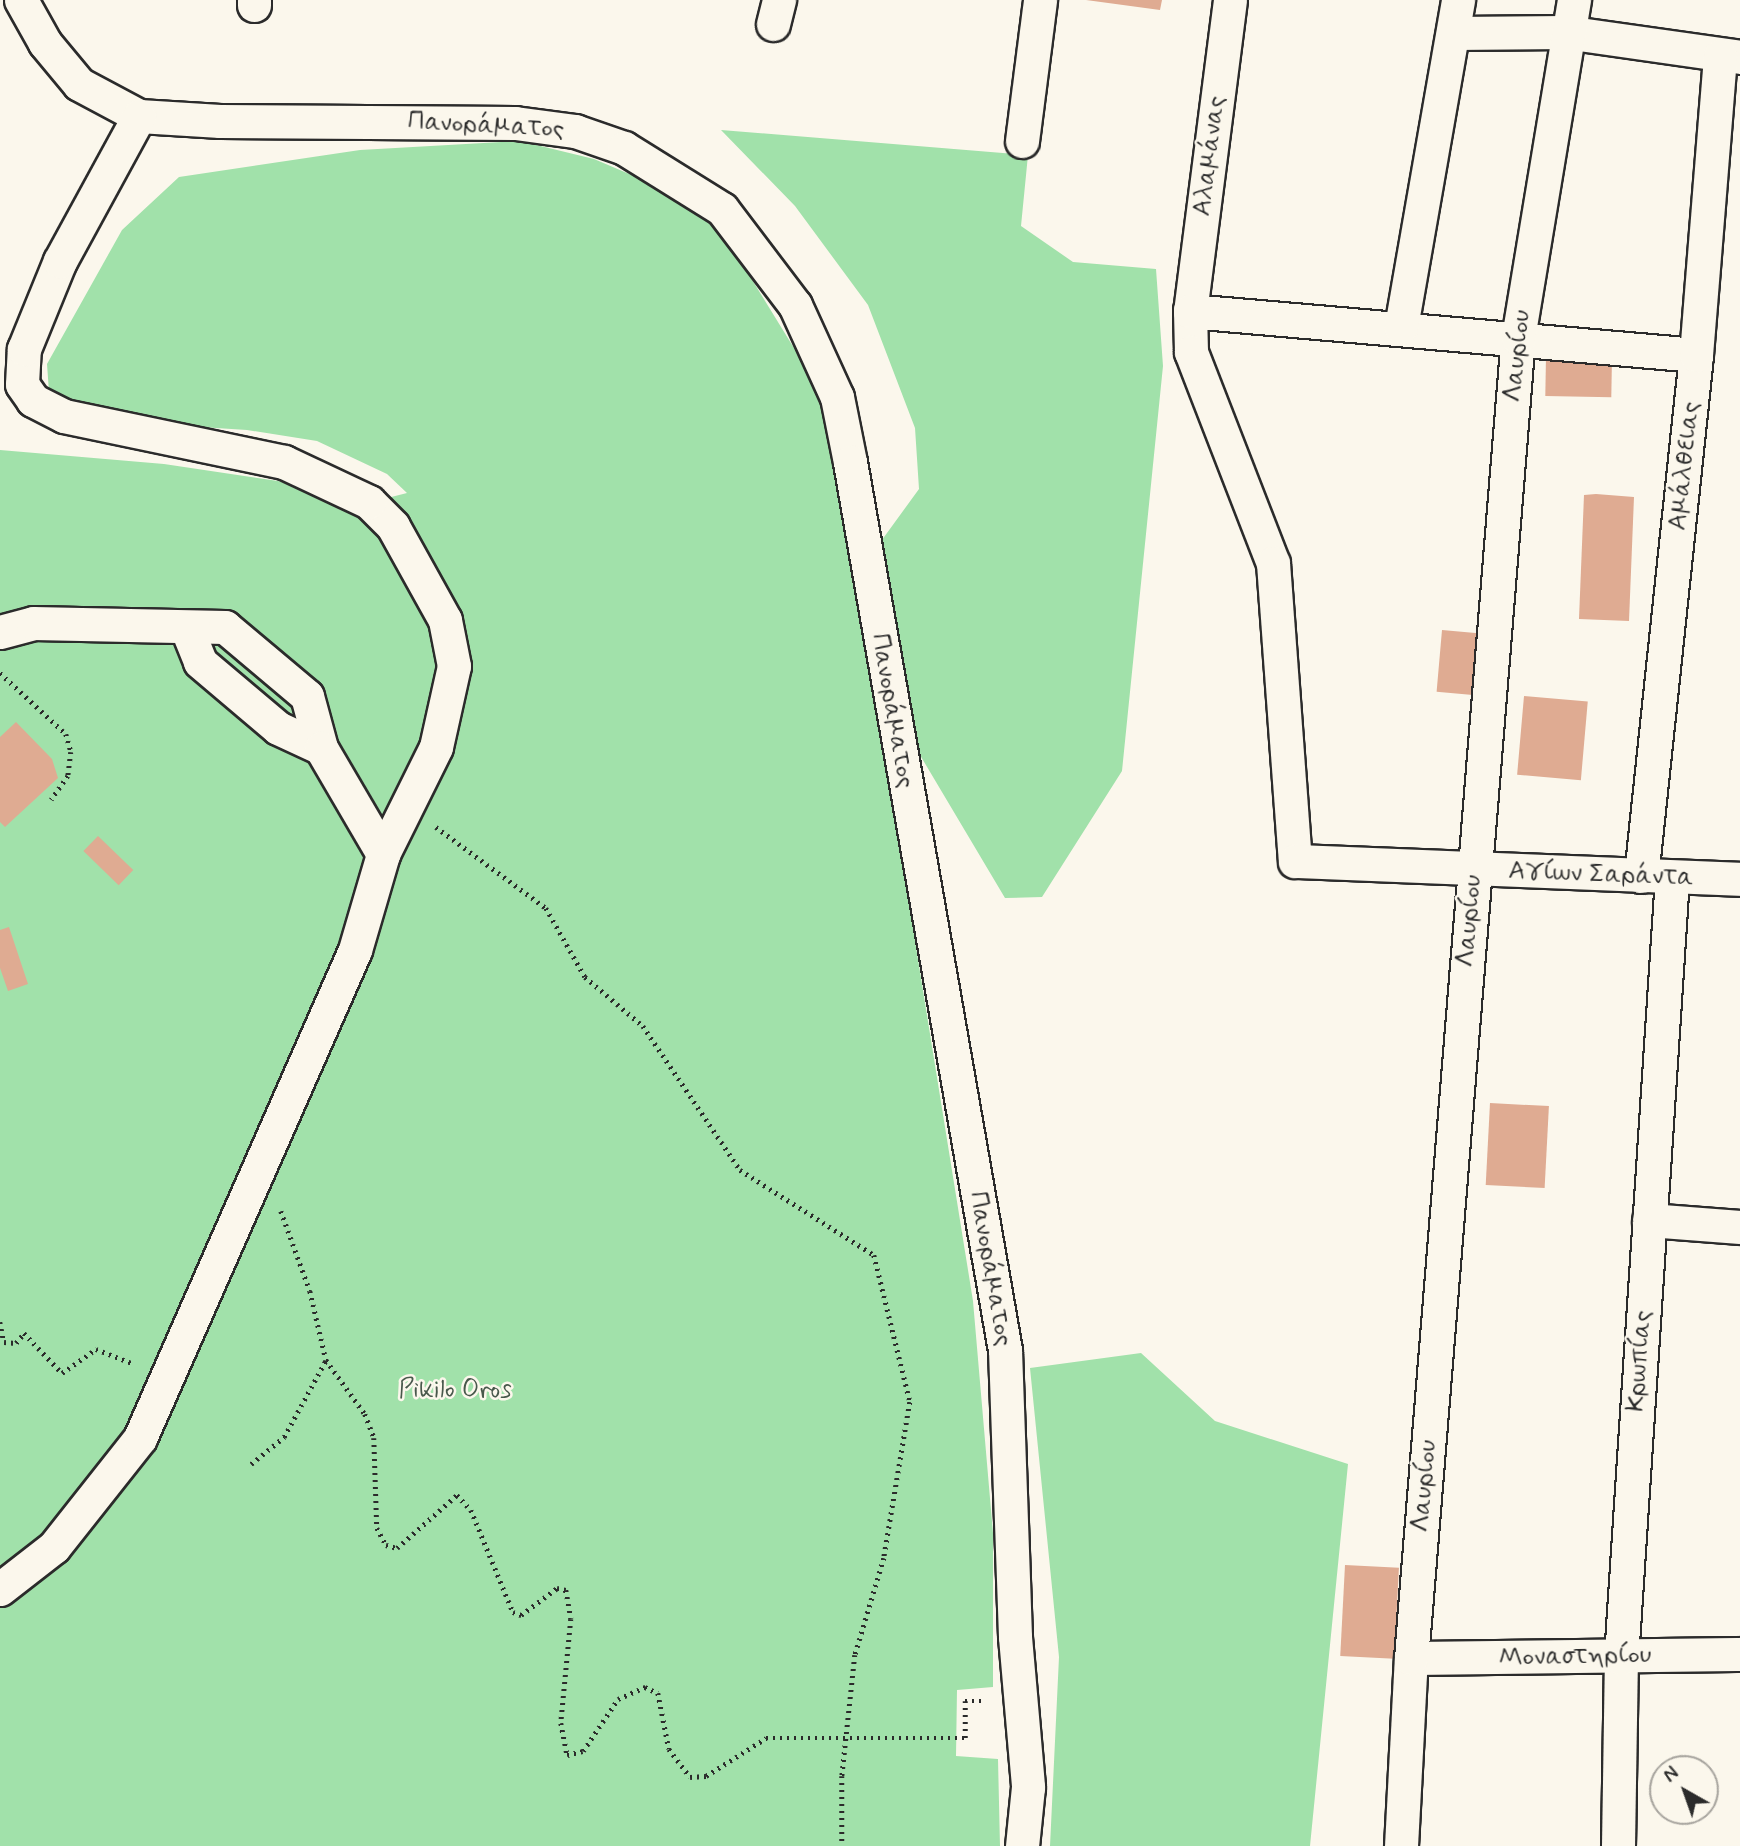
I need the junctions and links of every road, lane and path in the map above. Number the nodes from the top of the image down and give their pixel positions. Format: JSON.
{"nodes":[{"id":1,"x":21,"y":0,"type":"edge"},
{"id":2,"x":1040,"y":0,"type":"edge"},
{"id":3,"x":1230,"y":0,"type":"edge"},
{"id":4,"x":1458,"y":0,"type":"edge"},
{"id":5,"x":1574,"y":0,"type":"edge"},
{"id":6,"x":1565,"y":32,"type":"junction"},
{"id":7,"x":1454,"y":33,"type":"junction"},
{"id":8,"x":1730,"y":56,"type":"edge"},
{"id":9,"x":139,"y":116,"type":"junction"},
{"id":10,"x":1022,"y":141,"type":"dead end"},
{"id":11,"x":1190,"y":311,"type":"junction"},
{"id":12,"x":1401,"y":327,"type":"junction"},
{"id":13,"x":1518,"y":338,"type":"junction"},
{"id":14,"x":1696,"y":355,"type":"junction"},
{"id":15,"x":187,"y":629,"type":"junction"},
{"id":16,"x":0,"y":632,"type":"edge"},
{"id":17,"x":0,"y":673,"type":"edge"},
{"id":18,"x":321,"y":748,"type":"junction"},
{"id":19,"x":51,"y":800,"type":"dead end"},
{"id":20,"x":409,"y":804,"type":"junction"},
{"id":21,"x":383,"y":854,"type":"junction"},
{"id":22,"x":1295,"y":861,"type":"joint"},
{"id":23,"x":1474,"y":871,"type":"junction"},
{"id":24,"x":1656,"y":876,"type":"junction"},
{"id":25,"x":1740,"y":879,"type":"edge"},
{"id":26,"x":260,"y":1166,"type":"junction"},
{"id":27,"x":1649,"y":1220,"type":"junction"},
{"id":28,"x":1740,"y":1227,"type":"edge"},
{"id":29,"x":0,"y":1322,"type":"edge"},
{"id":30,"x":326,"y":1360,"type":"junction"},
{"id":31,"x":163,"y":1379,"type":"junction"},
{"id":32,"x":251,"y":1464,"type":"dead end"},
{"id":33,"x":0,"y":1588,"type":"edge"},
{"id":34,"x":1740,"y":1654,"type":"edge"},
{"id":35,"x":1411,"y":1658,"type":"junction"},
{"id":36,"x":1621,"y":1658,"type":"junction"},
{"id":37,"x":1020,"y":1699,"type":"junction"},
{"id":38,"x":846,"y":1741,"type":"junction"},
{"id":39,"x":842,"y":1846,"type":"edge"},
{"id":40,"x":1023,"y":1846,"type":"edge"},
{"id":41,"x":1401,"y":1846,"type":"edge"},
{"id":42,"x":1618,"y":1846,"type":"edge"}],
"edges":[{"from":1,"to":9,"type":"street"},
{"from":2,"to":10,"type":"street"},
{"from":3,"to":11,"type":"street","name":"Αλαμάνας"},
{"from":4,"to":7,"type":"street"},
{"from":5,"to":6,"type":"street","name":"Λαυρίου"},
{"from":6,"to":7,"type":"street"},
{"from":6,"to":8,"type":"street"},
{"from":6,"to":13,"type":"street","name":"Λαυρίου"},
{"from":7,"to":12,"type":"street"},
{"from":8,"to":14,"type":"street","name":"Αμάλθειας"},
{"from":9,"to":20,"type":"street"},
{"from":9,"to":37,"type":"street","name":"Πανοράματος"},
{"from":11,"to":12,"type":"street"},
{"from":11,"to":22,"type":"street","name":"Αλαμάνας"},
{"from":12,"to":13,"type":"street"},
{"from":13,"to":14,"type":"street"},
{"from":13,"to":23,"type":"street","name":"Λαυρίου"},
{"from":14,"to":24,"type":"street","name":"Αμάλθειας"},
{"from":15,"to":16,"type":"street"},
{"from":15,"to":18,"type":"street"},
{"from":15,"to":18,"type":"street"},
{"from":17,"to":19,"type":"path"},
{"from":18,"to":21,"type":"street"},
{"from":20,"to":21,"type":"street"},
{"from":20,"to":38,"type":"path"},
{"from":21,"to":26,"type":"street"},
{"from":22,"to":23,"type":"street","name":"Αγίων Σαράντα"},
{"from":23,"to":24,"type":"street","name":"Αγίων Σαράντα"},
{"from":23,"to":35,"type":"street","name":"Λαυρίου"},
{"from":24,"to":25,"type":"street","name":"Αγίων Σαράντα"},
{"from":24,"to":27,"type":"street","name":"Κρωπίας"},
{"from":26,"to":30,"type":"path"},
{"from":26,"to":31,"type":"street"},
{"from":27,"to":28,"type":"street"},
{"from":27,"to":36,"type":"street","name":"Κρωπίας"},
{"from":29,"to":31,"type":"path"},
{"from":30,"to":32,"type":"path"},
{"from":30,"to":38,"type":"path"},
{"from":31,"to":33,"type":"street"},
{"from":34,"to":36,"type":"street","name":"Μοναστηρίου"},
{"from":35,"to":36,"type":"street","name":"Μοναστηρίου"},
{"from":35,"to":41,"type":"street","name":"Λαυρίου"},
{"from":36,"to":42,"type":"street","name":"Κρωπίας"},
{"from":37,"to":38,"type":"path"},
{"from":37,"to":40,"type":"street","name":"Πανοράματος"},
{"from":38,"to":39,"type":"path"}]}
